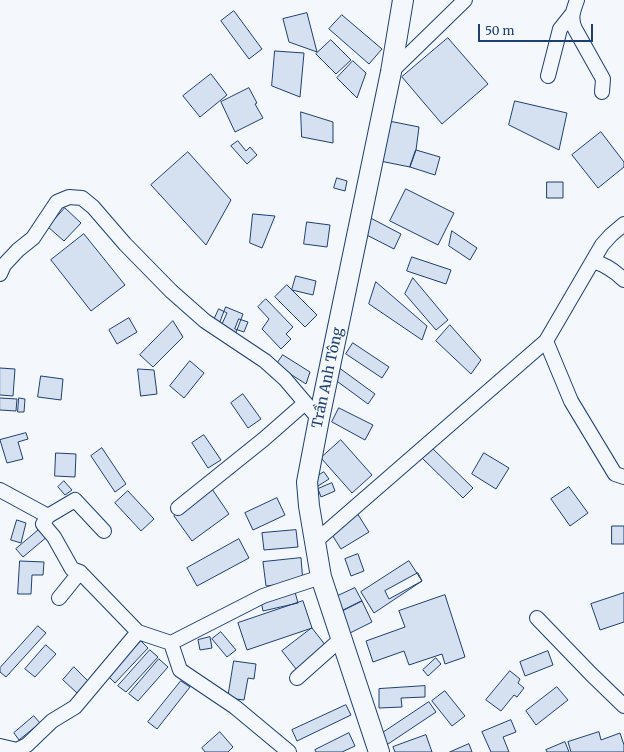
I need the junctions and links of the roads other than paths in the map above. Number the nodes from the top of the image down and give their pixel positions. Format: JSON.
{"nodes":[{"id":1,"x":403,"y":0,"type":"edge"},
{"id":2,"x":465,"y":0,"type":"edge"},
{"id":3,"x":577,"y":0,"type":"edge"},
{"id":4,"x":572,"y":14,"type":"junction"},
{"id":5,"x":391,"y":72,"type":"junction"},
{"id":6,"x":548,"y":76,"type":"dead end"},
{"id":7,"x":602,"y":92,"type":"dead end"},
{"id":8,"x":624,"y":224,"type":"edge"},
{"id":9,"x":593,"y":261,"type":"junction"},
{"id":10,"x":0,"y":274,"type":"edge"},
{"id":11,"x":624,"y":280,"type":"edge"},
{"id":12,"x":546,"y":341,"type":"junction"},
{"id":13,"x":306,"y":403,"type":"junction"},
{"id":14,"x":319,"y":419,"type":"junction"},
{"id":15,"x":624,"y":476,"type":"edge"},
{"id":16,"x":0,"y":490,"type":"edge"},
{"id":17,"x":178,"y":508,"type":"dead end"},
{"id":18,"x":48,"y":516,"type":"junction"},
{"id":19,"x":104,"y":531,"type":"dead end"},
{"id":20,"x":316,"y":541,"type":"junction"},
{"id":21,"x":80,"y":572,"type":"junction"},
{"id":22,"x":321,"y":577,"type":"junction"},
{"id":23,"x":59,"y":598,"type":"dead end"},
{"id":24,"x":538,"y":618,"type":"dead end"},
{"id":25,"x":138,"y":632,"type":"junction"},
{"id":26,"x":342,"y":638,"type":"junction"},
{"id":27,"x":170,"y":643,"type":"junction"},
{"id":28,"x":297,"y":678,"type":"dead end"},
{"id":29,"x":624,"y":706,"type":"edge"},
{"id":30,"x":0,"y":746,"type":"edge"},
{"id":31,"x":289,"y":752,"type":"edge"},
{"id":32,"x":379,"y":752,"type":"edge"}],
"edges":[{"from":1,"to":5,"type":"street","name":"Trần Anh Tông"},
{"from":2,"to":5,"type":"street"},
{"from":3,"to":4,"type":"street"},
{"from":4,"to":6,"type":"street"},
{"from":4,"to":7,"type":"street"},
{"from":5,"to":14,"type":"street","name":"Trần Anh Tông"},
{"from":8,"to":9,"type":"street"},
{"from":9,"to":11,"type":"street"},
{"from":9,"to":12,"type":"street"},
{"from":10,"to":13,"type":"street"},
{"from":12,"to":15,"type":"street"},
{"from":12,"to":20,"type":"street"},
{"from":13,"to":14,"type":"street"},
{"from":13,"to":17,"type":"street"},
{"from":14,"to":20,"type":"street","name":"Trần Anh Tông"},
{"from":16,"to":18,"type":"street"},
{"from":18,"to":19,"type":"street"},
{"from":18,"to":21,"type":"street"},
{"from":20,"to":22,"type":"street","name":"Trần Anh Tông"},
{"from":21,"to":23,"type":"street"},
{"from":21,"to":25,"type":"street"},
{"from":22,"to":26,"type":"street","name":"Trần Anh Tông"},
{"from":22,"to":27,"type":"street"},
{"from":24,"to":29,"type":"street"},
{"from":25,"to":27,"type":"street"},
{"from":25,"to":30,"type":"street"},
{"from":26,"to":28,"type":"street"},
{"from":26,"to":32,"type":"street","name":"Trần Anh Tông"},
{"from":27,"to":31,"type":"street"}]}
